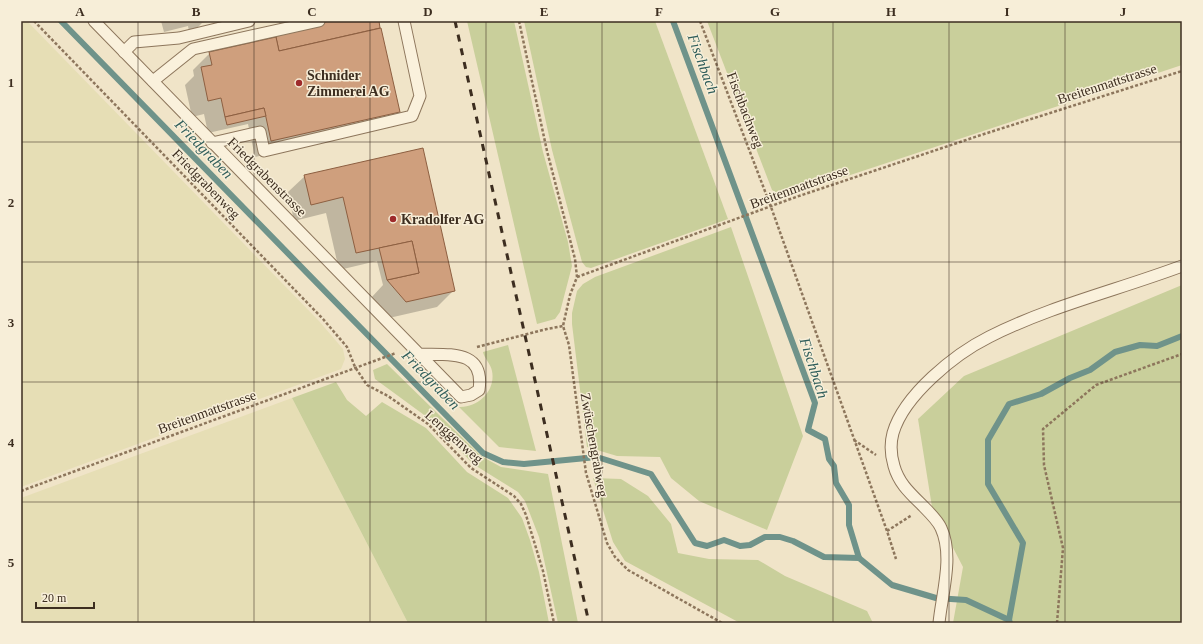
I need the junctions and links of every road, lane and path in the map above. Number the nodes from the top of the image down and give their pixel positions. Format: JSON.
{"nodes":[{"id":1,"x":34,"y":21,"type":"edge"},
{"id":2,"x":94,"y":21,"type":"edge"},
{"id":3,"x":249,"y":21,"type":"edge"},
{"id":4,"x":319,"y":21,"type":"edge"},
{"id":5,"x":404,"y":21,"type":"edge"},
{"id":6,"x":519,"y":21,"type":"edge"},
{"id":7,"x":700,"y":21,"type":"edge"},
{"id":8,"x":124,"y":52,"type":"junction"},
{"id":9,"x":1182,"y":71,"type":"edge"},
{"id":10,"x":153,"y":81,"type":"junction"},
{"id":11,"x":212,"y":143,"type":"junction"},
{"id":12,"x":771,"y":207,"type":"junction"},
{"id":13,"x":1182,"y":266,"type":"edge"},
{"id":14,"x":577,"y":277,"type":"junction"},
{"id":15,"x":564,"y":326,"type":"junction"},
{"id":16,"x":400,"y":351,"type":"dead end"},
{"id":17,"x":420,"y":354,"type":"junction"},
{"id":18,"x":1182,"y":354,"type":"edge"},
{"id":19,"x":459,"y":356,"type":"junction"},
{"id":20,"x":355,"y":367,"type":"junction"},
{"id":21,"x":854,"y":440,"type":"junction"},
{"id":22,"x":894,"y":467,"type":"junction"},
{"id":23,"x":21,"y":491,"type":"edge"},
{"id":24,"x":924,"y":507,"type":"junction"},
{"id":25,"x":888,"y":531,"type":"junction"},
{"id":26,"x":896,"y":559,"type":"dead end"},
{"id":27,"x":554,"y":623,"type":"edge"},
{"id":28,"x":722,"y":623,"type":"edge"},
{"id":29,"x":939,"y":623,"type":"edge"},
{"id":30,"x":1056,"y":623,"type":"edge"}],
"edges":[{"from":1,"to":20,"type":"path","name":"Friedgrabenweg"},
{"from":2,"to":8,"type":"lane","name":"Friedgrabenstrasse"},
{"from":3,"to":8,"type":"lane"},
{"from":4,"to":10,"type":"lane"},
{"from":5,"to":11,"type":"lane"},
{"from":6,"to":14,"type":"path"},
{"from":7,"to":12,"type":"path","name":"Fischbachweg"},
{"from":8,"to":10,"type":"lane","name":"Friedgrabenstrasse"},
{"from":9,"to":12,"type":"path","name":"Breitenmattstrasse"},
{"from":10,"to":11,"type":"lane","name":"Friedgrabenstrasse"},
{"from":11,"to":17,"type":"lane","name":"Friedgrabenstrasse"},
{"from":12,"to":14,"type":"path","name":"Breitenmattstrasse"},
{"from":12,"to":21,"type":"path","name":"Fischbachweg"},
{"from":13,"to":22,"type":"lane"},
{"from":14,"to":15,"type":"path"},
{"from":15,"to":19,"type":"path"},
{"from":15,"to":28,"type":"path","name":"Zwüschengrabweg"},
{"from":16,"to":20,"type":"path","name":"Breitenmattstrasse"},
{"from":17,"to":19,"type":"lane","name":"Friedgrabenstrasse"},
{"from":17,"to":19,"type":"lane","name":"Friedgrabenstrasse"},
{"from":18,"to":30,"type":"path"},
{"from":20,"to":23,"type":"path","name":"Breitenmattstrasse"},
{"from":20,"to":27,"type":"path","name":"Lenggenweg"},
{"from":21,"to":22,"type":"path"},
{"from":21,"to":25,"type":"path","name":"Fischbachweg"},
{"from":22,"to":24,"type":"lane"},
{"from":24,"to":25,"type":"path"},
{"from":24,"to":29,"type":"lane"},
{"from":25,"to":26,"type":"path","name":"Fischbachweg"}]}
